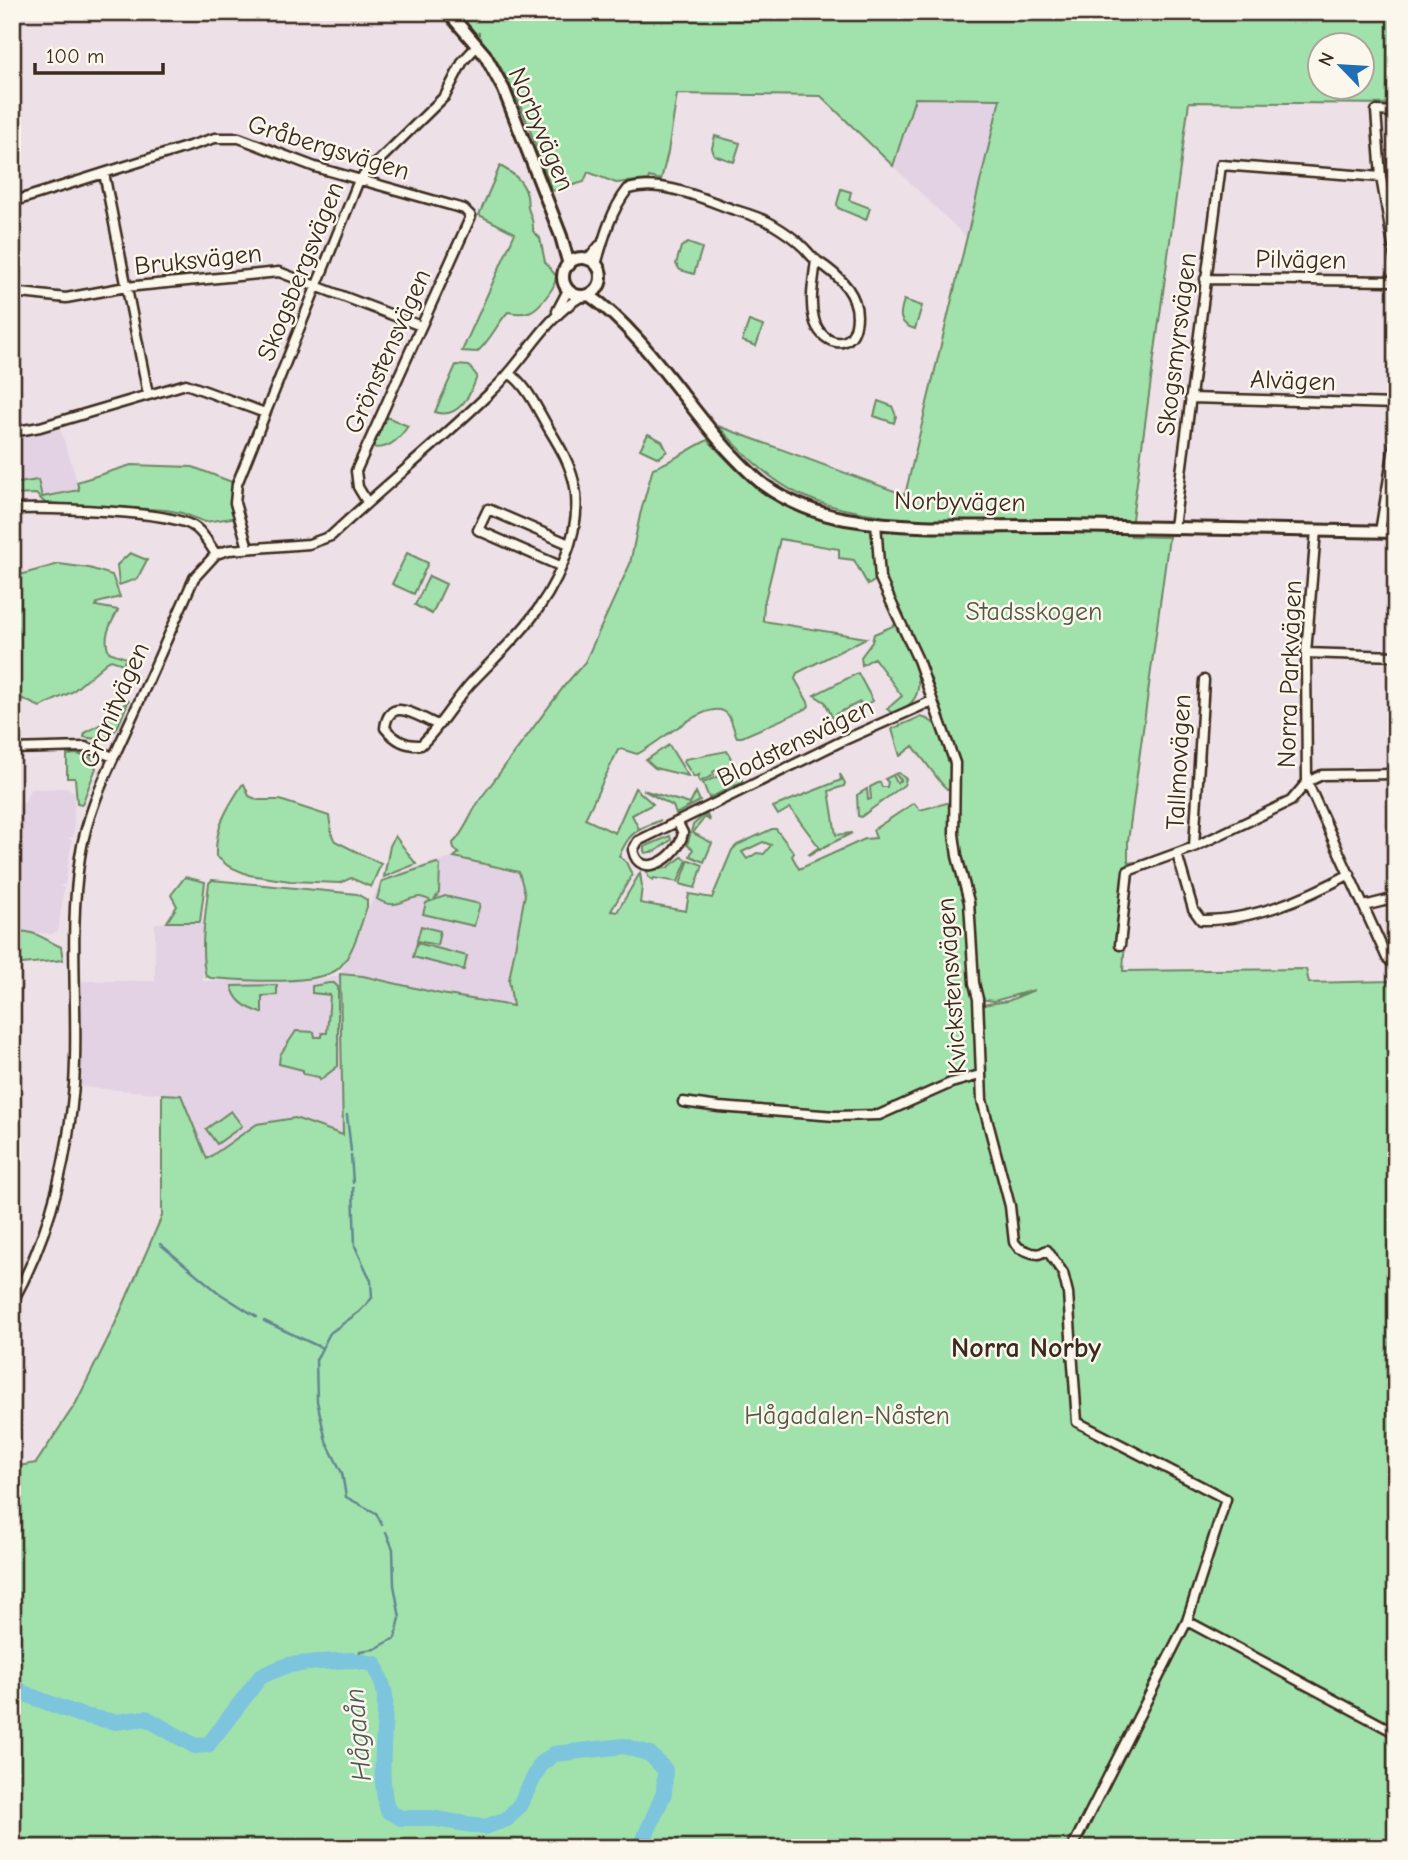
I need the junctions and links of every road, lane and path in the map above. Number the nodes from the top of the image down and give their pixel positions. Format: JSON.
{"nodes":[{"id":1,"x":448,"y":12,"type":"edge"},
{"id":2,"x":477,"y":46,"type":"junction"},
{"id":3,"x":1396,"y":111,"type":"edge"},
{"id":4,"x":104,"y":173,"type":"junction"},
{"id":5,"x":1381,"y":177,"type":"junction"},
{"id":6,"x":359,"y":180,"type":"junction"},
{"id":7,"x":12,"y":202,"type":"edge"},
{"id":8,"x":471,"y":216,"type":"joint"},
{"id":9,"x":816,"y":260,"type":"junction"},
{"id":10,"x":583,"y":262,"type":"junction"},
{"id":11,"x":1396,"y":262,"type":"edge"},
{"id":12,"x":1205,"y":279,"type":"junction"},
{"id":13,"x":1396,"y":281,"type":"edge"},
{"id":14,"x":316,"y":285,"type":"junction"},
{"id":15,"x":125,"y":287,"type":"junction"},
{"id":16,"x":568,"y":290,"type":"junction"},
{"id":17,"x":12,"y":292,"type":"edge"},
{"id":18,"x":590,"y":293,"type":"junction"},
{"id":19,"x":553,"y":320,"type":"junction"},
{"id":20,"x":421,"y":326,"type":"junction"},
{"id":21,"x":509,"y":373,"type":"junction"},
{"id":22,"x":148,"y":394,"type":"junction"},
{"id":23,"x":1190,"y":398,"type":"junction"},
{"id":24,"x":1396,"y":404,"type":"edge"},
{"id":25,"x":265,"y":413,"type":"junction"},
{"id":26,"x":12,"y":432,"type":"edge"},
{"id":27,"x":1396,"y":435,"type":"edge"},
{"id":28,"x":368,"y":502,"type":"junction"},
{"id":29,"x":12,"y":509,"type":"edge"},
{"id":30,"x":876,"y":522,"type":"junction"},
{"id":31,"x":1174,"y":527,"type":"junction"},
{"id":32,"x":1316,"y":530,"type":"junction"},
{"id":33,"x":1380,"y":532,"type":"junction"},
{"id":34,"x":1396,"y":532,"type":"edge"},
{"id":35,"x":569,"y":544,"type":"junction"},
{"id":36,"x":248,"y":548,"type":"junction"},
{"id":37,"x":216,"y":554,"type":"junction"},
{"id":38,"x":560,"y":566,"type":"junction"},
{"id":39,"x":1306,"y":653,"type":"junction"},
{"id":40,"x":1396,"y":656,"type":"edge"},
{"id":41,"x":1204,"y":680,"type":"dead end"},
{"id":42,"x":932,"y":701,"type":"junction"},
{"id":43,"x":438,"y":725,"type":"junction"},
{"id":44,"x":12,"y":749,"type":"edge"},
{"id":45,"x":114,"y":757,"type":"junction"},
{"id":46,"x":1396,"y":774,"type":"edge"},
{"id":47,"x":1307,"y":782,"type":"junction"},
{"id":48,"x":678,"y":823,"type":"junction"},
{"id":49,"x":1194,"y":847,"type":"junction"},
{"id":50,"x":1177,"y":854,"type":"junction"},
{"id":51,"x":1350,"y":874,"type":"junction"},
{"id":52,"x":1396,"y":898,"type":"edge"},
{"id":53,"x":1364,"y":906,"type":"junction"},
{"id":54,"x":1120,"y":945,"type":"dead end"},
{"id":55,"x":1396,"y":966,"type":"edge"},
{"id":56,"x":980,"y":1075,"type":"junction"},
{"id":57,"x":683,"y":1102,"type":"dead end"},
{"id":58,"x":12,"y":1303,"type":"edge"},
{"id":59,"x":1187,"y":1621,"type":"junction"},
{"id":60,"x":1396,"y":1733,"type":"edge"},
{"id":61,"x":1072,"y":1848,"type":"edge"}],
"edges":[{"from":1,"to":2,"type":"street","name":"Norbyvägen"},
{"from":2,"to":6,"type":"street","name":"Skogsbergsvägen"},
{"from":2,"to":10,"type":"street","name":"Norbyvägen"},
{"from":3,"to":5,"type":"street"},
{"from":4,"to":6,"type":"street","name":"Gråbergsvägen"},
{"from":4,"to":7,"type":"street","name":"Gråbergsvägen"},
{"from":4,"to":15,"type":"street"},
{"from":5,"to":11,"type":"street"},
{"from":5,"to":12,"type":"street","name":"Skogsmyrsvägen"},
{"from":6,"to":8,"type":"street","name":"Gråbergsvägen"},
{"from":6,"to":14,"type":"street","name":"Skogsbergsvägen"},
{"from":8,"to":20,"type":"street","name":"Grönstensvägen"},
{"from":9,"to":9,"type":"street"},
{"from":9,"to":10,"type":"street"},
{"from":10,"to":16,"type":"street"},
{"from":10,"to":18,"type":"street"},
{"from":12,"to":13,"type":"street","name":"Pilvägen"},
{"from":12,"to":23,"type":"street","name":"Skogsmyrsvägen"},
{"from":14,"to":15,"type":"street","name":"Bruksvägen"},
{"from":14,"to":20,"type":"street","name":"Bruksvägen"},
{"from":14,"to":25,"type":"street","name":"Skogsbergsvägen"},
{"from":15,"to":17,"type":"street","name":"Bruksvägen"},
{"from":15,"to":22,"type":"street"},
{"from":16,"to":18,"type":"street"},
{"from":16,"to":19,"type":"street"},
{"from":18,"to":19,"type":"street"},
{"from":18,"to":30,"type":"street","name":"Norbyvägen"},
{"from":19,"to":21,"type":"street"},
{"from":20,"to":28,"type":"street","name":"Grönstensvägen"},
{"from":21,"to":28,"type":"street"},
{"from":21,"to":35,"type":"street"},
{"from":22,"to":25,"type":"street"},
{"from":22,"to":26,"type":"street"},
{"from":23,"to":24,"type":"street","name":"Alvägen"},
{"from":23,"to":31,"type":"street","name":"Skogsmyrsvägen"},
{"from":25,"to":36,"type":"street","name":"Skogsbergsvägen"},
{"from":27,"to":33,"type":"street"},
{"from":28,"to":36,"type":"street"},
{"from":29,"to":37,"type":"street"},
{"from":30,"to":31,"type":"street","name":"Norbyvägen"},
{"from":30,"to":42,"type":"street","name":"Kvickstensvägen"},
{"from":31,"to":32,"type":"street","name":"Norbyvägen"},
{"from":32,"to":33,"type":"street","name":"Norbyvägen"},
{"from":32,"to":39,"type":"street","name":"Norra Parkvägen"},
{"from":33,"to":34,"type":"street","name":"Norbyvägen"},
{"from":35,"to":38,"type":"street"},
{"from":35,"to":38,"type":"street"},
{"from":36,"to":37,"type":"street"},
{"from":37,"to":45,"type":"street","name":"Granitvägen"},
{"from":38,"to":43,"type":"street"},
{"from":39,"to":40,"type":"street"},
{"from":39,"to":47,"type":"street","name":"Norra Parkvägen"},
{"from":41,"to":49,"type":"street","name":"Tallmovägen"},
{"from":42,"to":48,"type":"street","name":"Blodstensvägen"},
{"from":42,"to":56,"type":"street","name":"Kvickstensvägen"},
{"from":43,"to":43,"type":"street"},
{"from":44,"to":45,"type":"street"},
{"from":45,"to":58,"type":"street","name":"Granitvägen"},
{"from":46,"to":47,"type":"street"},
{"from":47,"to":49,"type":"street"},
{"from":47,"to":51,"type":"street","name":"Norra Parkvägen"},
{"from":48,"to":48,"type":"street","name":"Blodstensvägen"},
{"from":49,"to":50,"type":"street"},
{"from":50,"to":51,"type":"street"},
{"from":50,"to":54,"type":"street"},
{"from":51,"to":53,"type":"street","name":"Norra Parkvägen"},
{"from":52,"to":53,"type":"street"},
{"from":53,"to":55,"type":"street","name":"Norra Parkvägen"},
{"from":56,"to":57,"type":"street"},
{"from":56,"to":59,"type":"street","name":"Kvickstensvägen"},
{"from":59,"to":60,"type":"street"},
{"from":59,"to":61,"type":"street"}]}
